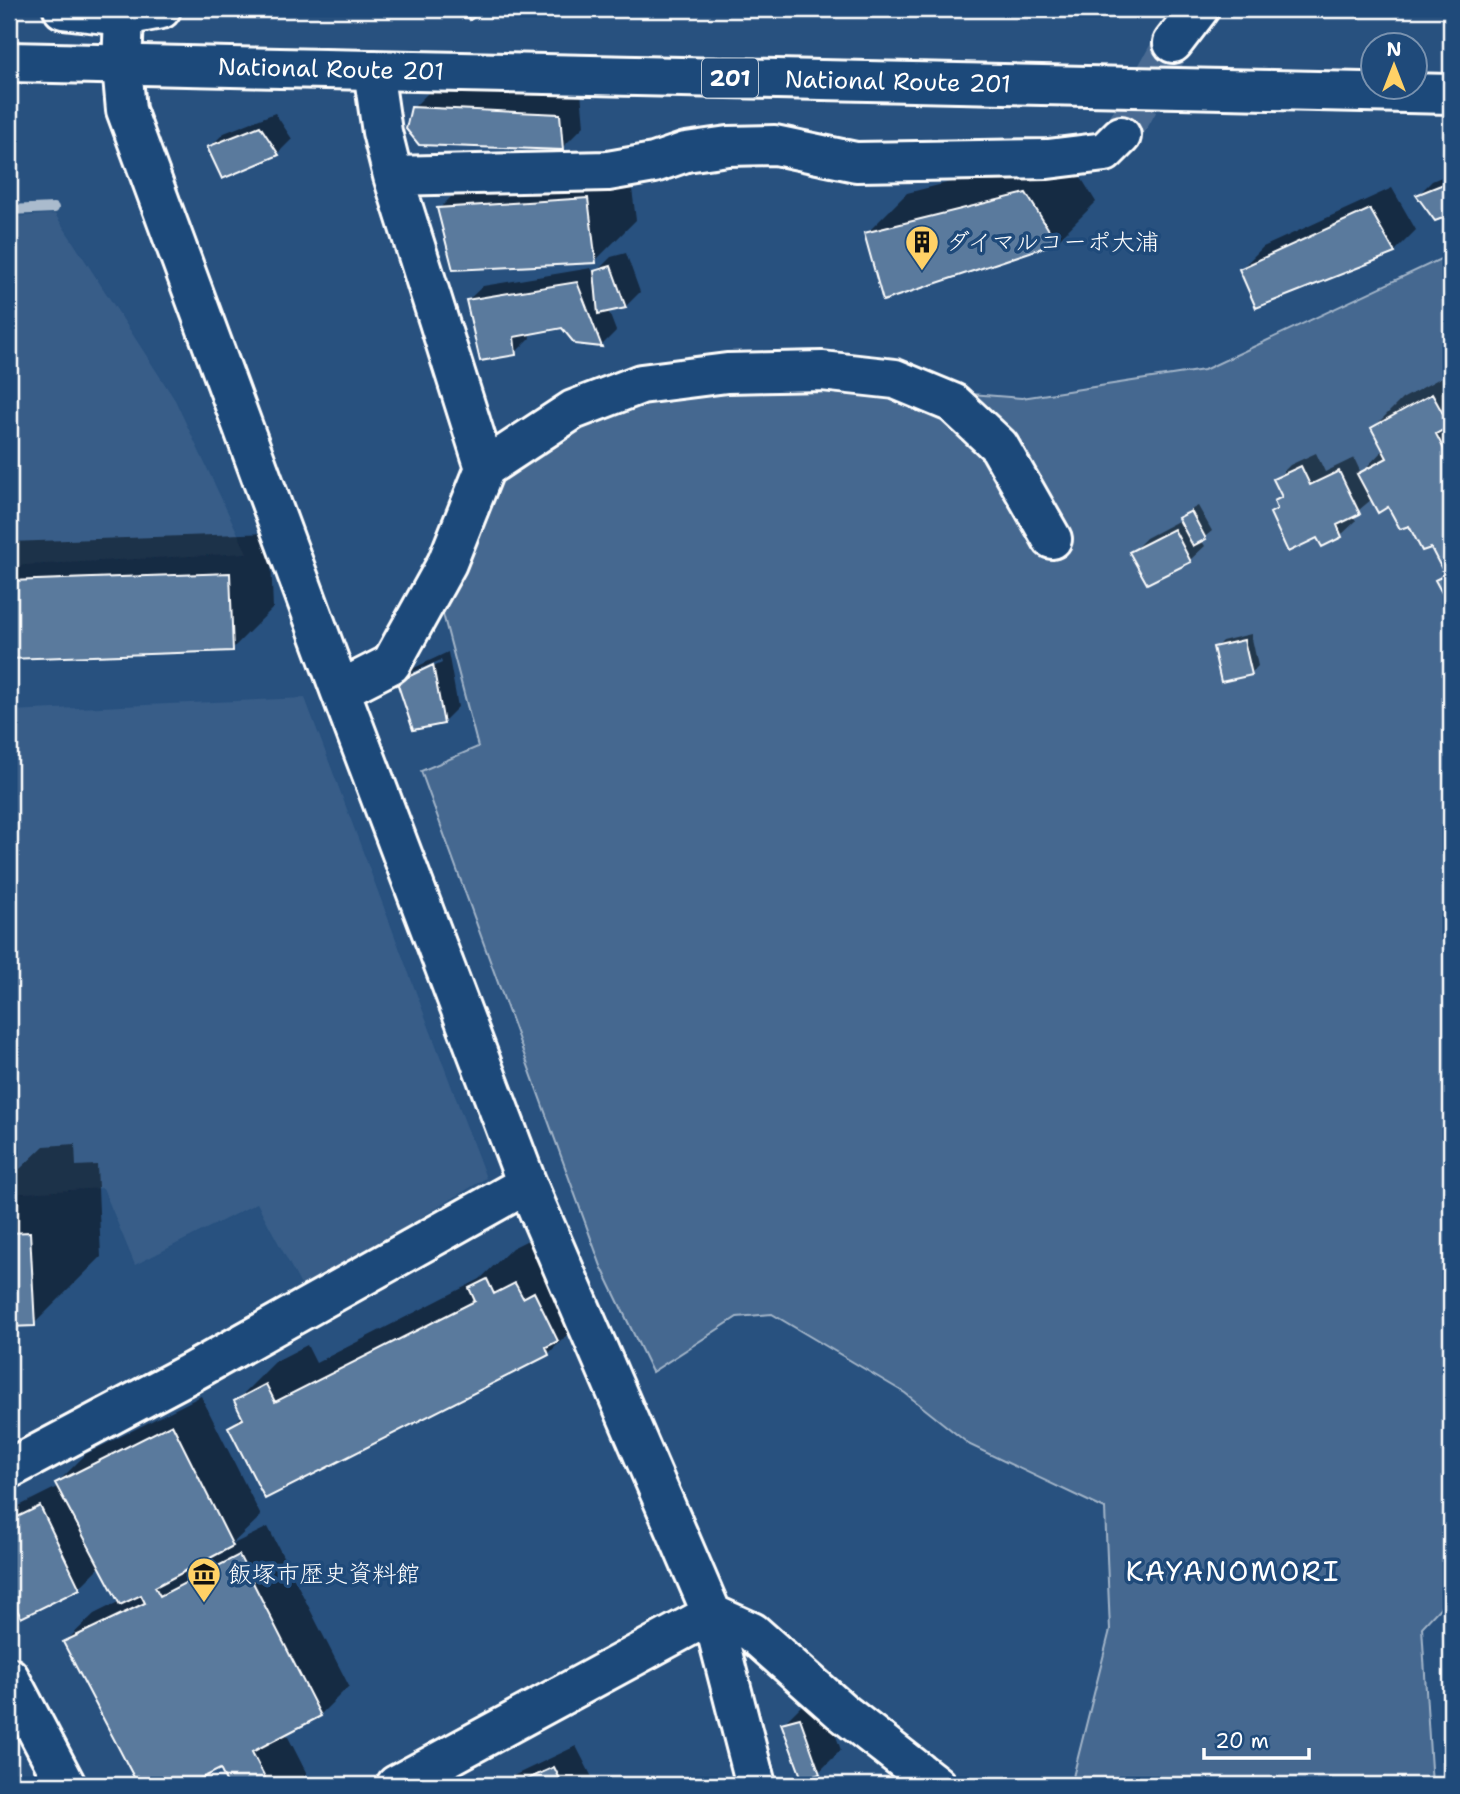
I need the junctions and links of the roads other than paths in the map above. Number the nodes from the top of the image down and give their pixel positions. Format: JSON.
{"nodes":[{"id":1,"x":63,"y":9,"type":"edge"},
{"id":2,"x":161,"y":9,"type":"edge"},
{"id":3,"x":1199,"y":9,"type":"edge"},
{"id":4,"x":124,"y":16,"type":"junction"},
{"id":5,"x":1173,"y":43,"type":"tunnel mouth"},
{"id":6,"x":9,"y":62,"type":"edge"},
{"id":7,"x":122,"y":66,"type":"junction"},
{"id":8,"x":373,"y":70,"type":"junction"},
{"id":9,"x":1451,"y":94,"type":"edge"},
{"id":10,"x":1121,"y":136,"type":"tunnel mouth"},
{"id":11,"x":393,"y":176,"type":"junction"},
{"id":12,"x":485,"y":468,"type":"junction"},
{"id":13,"x":1052,"y":539,"type":"dead end"},
{"id":14,"x":340,"y":690,"type":"junction"},
{"id":15,"x":527,"y":1184,"type":"junction"},
{"id":16,"x":9,"y":1469,"type":"edge"},
{"id":17,"x":712,"y":1614,"type":"junction"},
{"id":18,"x":9,"y":1677,"type":"edge"},
{"id":19,"x":66,"y":1785,"type":"edge"},
{"id":20,"x":396,"y":1785,"type":"edge"},
{"id":21,"x":755,"y":1785,"type":"edge"},
{"id":22,"x":936,"y":1785,"type":"edge"}],
"edges":[{"from":1,"to":4,"type":"main road"},
{"from":2,"to":4,"type":"main road"},
{"from":3,"to":5,"type":"main road"},
{"from":4,"to":7,"type":"main road"},
{"from":6,"to":7,"type":"main road","name":"National Route 201","number":"201"},
{"from":7,"to":8,"type":"main road","name":"National Route 201","number":"201"},
{"from":7,"to":14,"type":"main road"},
{"from":8,"to":9,"type":"main road","name":"National Route 201","number":"201"},
{"from":8,"to":11,"type":"main road"},
{"from":10,"to":11,"type":"main road"},
{"from":11,"to":12,"type":"main road"},
{"from":12,"to":13,"type":"main road"},
{"from":12,"to":14,"type":"main road"},
{"from":14,"to":15,"type":"main road"},
{"from":15,"to":16,"type":"main road"},
{"from":15,"to":17,"type":"main road"},
{"from":17,"to":20,"type":"main road"},
{"from":17,"to":21,"type":"main road"},
{"from":17,"to":22,"type":"main road"},
{"from":18,"to":19,"type":"main road"}]}
